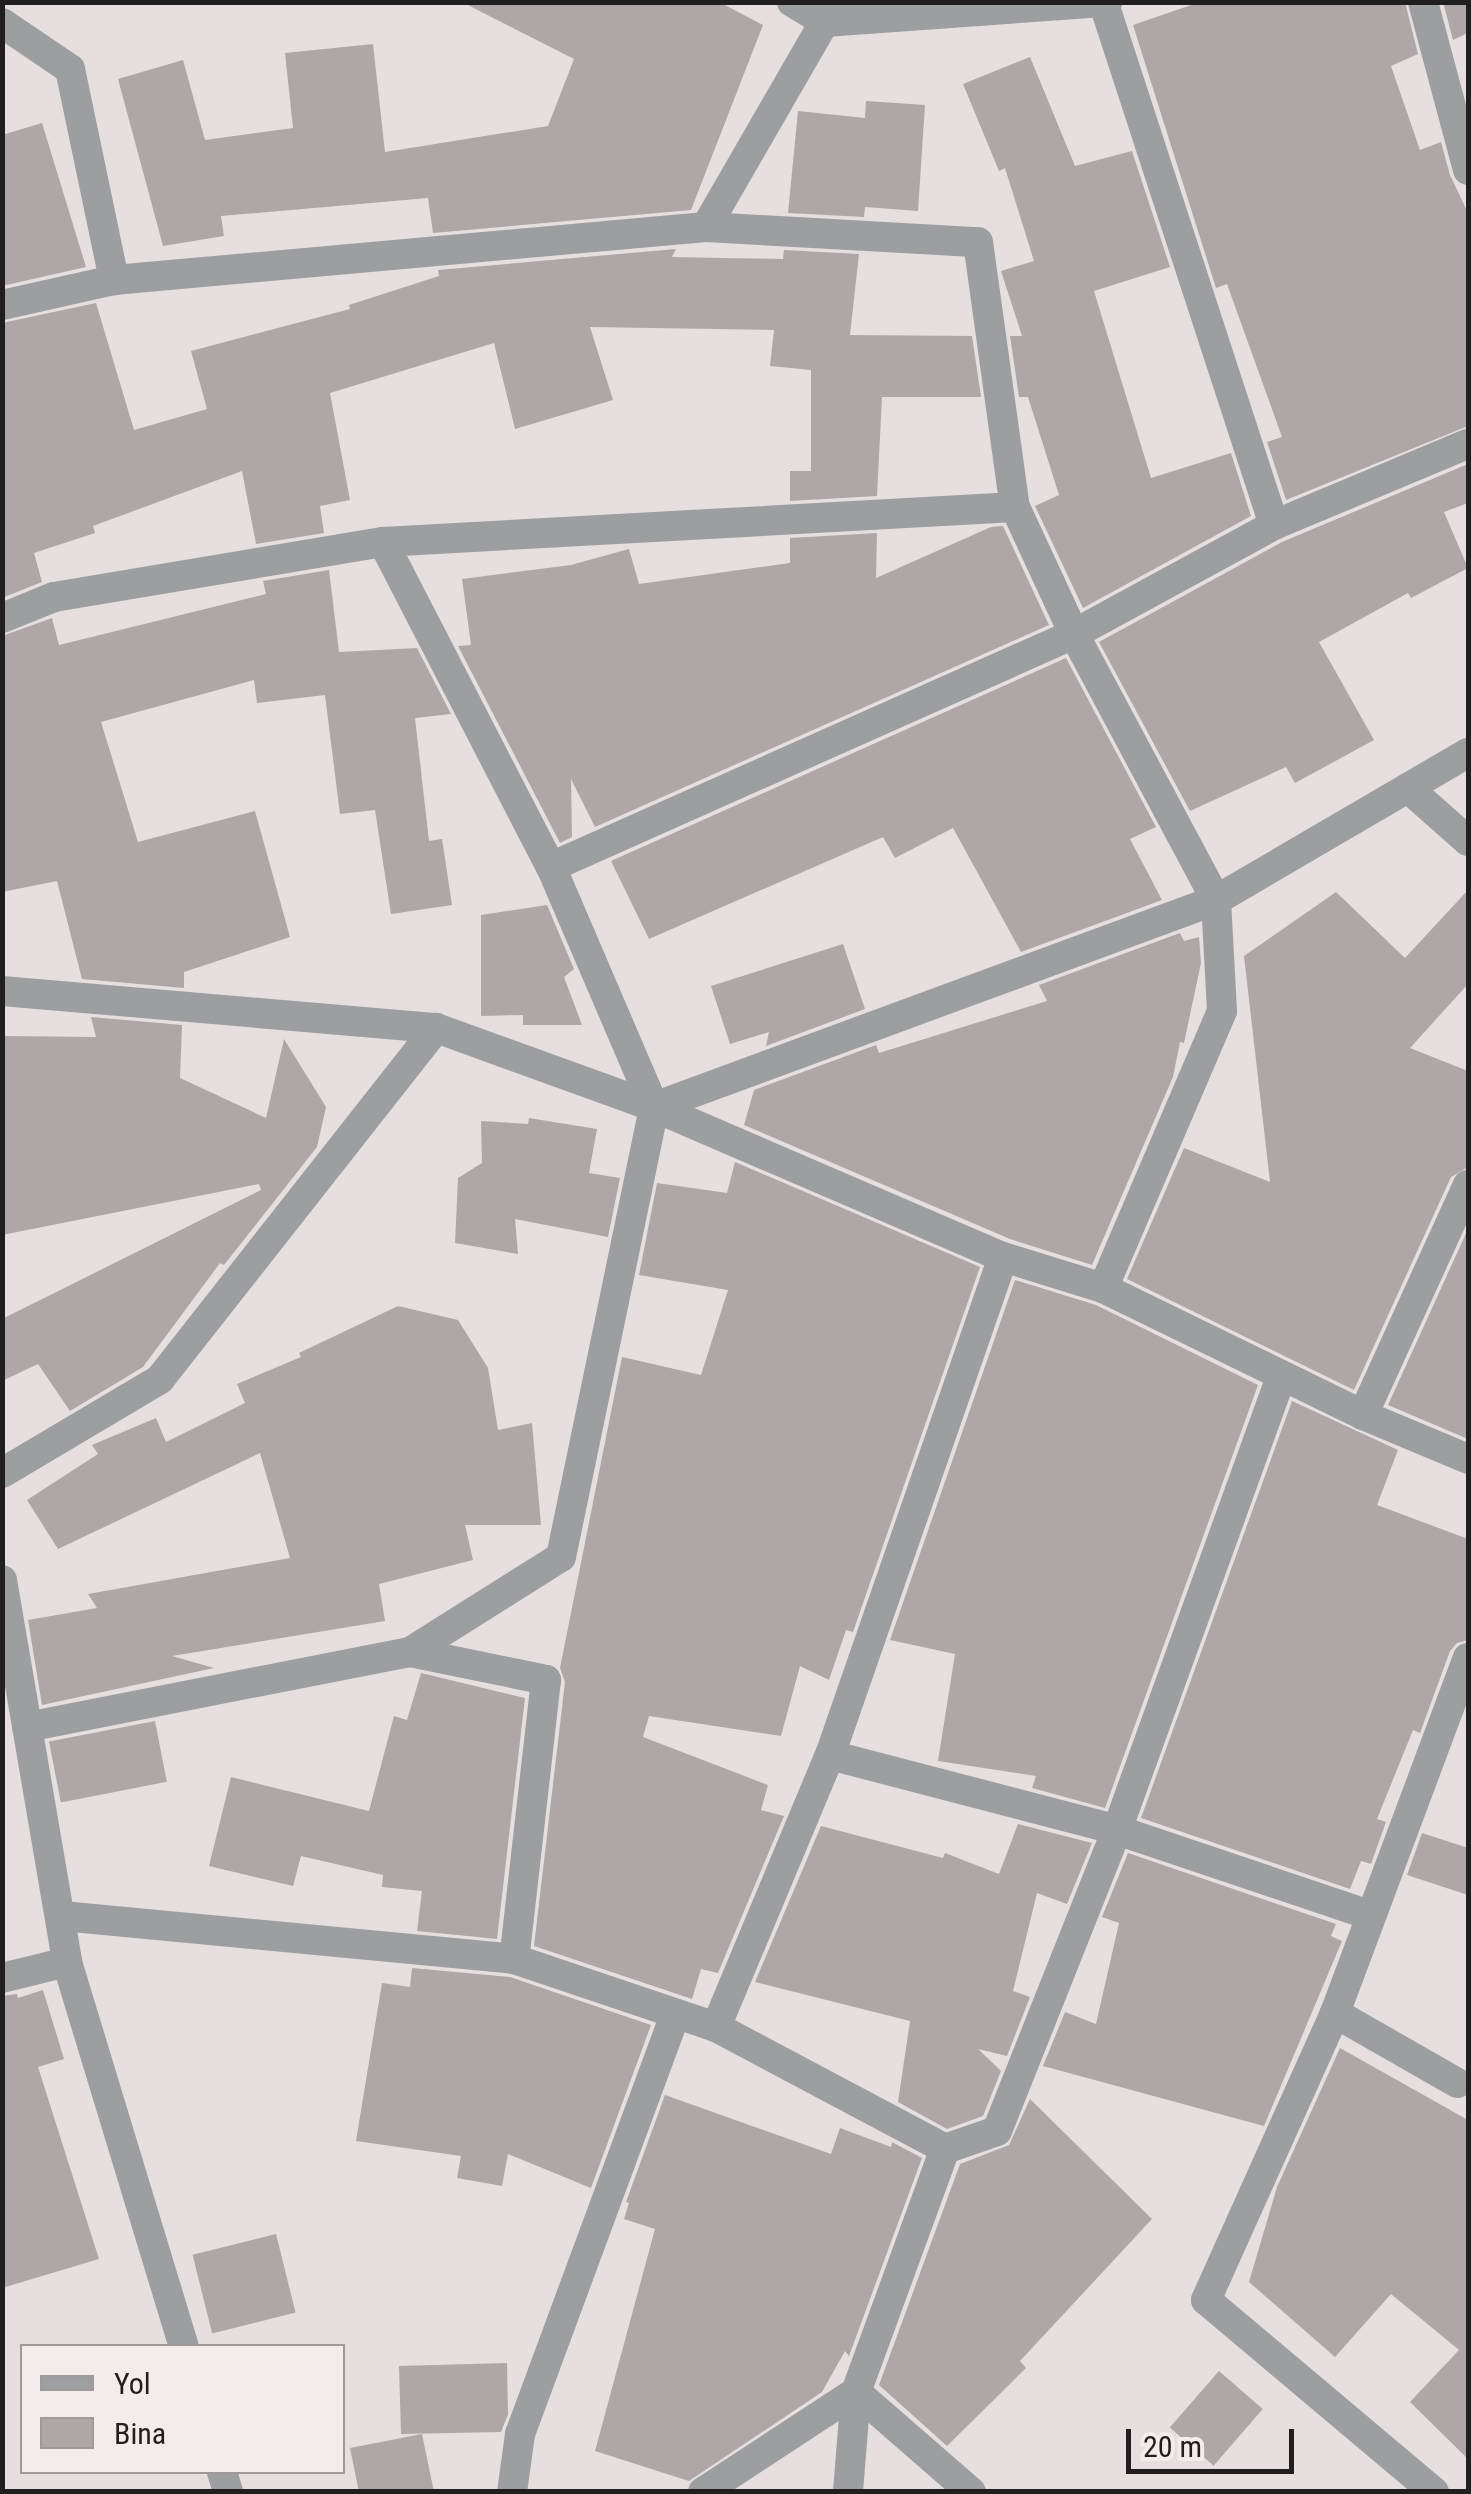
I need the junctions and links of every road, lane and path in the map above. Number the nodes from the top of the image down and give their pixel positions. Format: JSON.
{"nodes":[{"id":1,"x":792,"y":2,"type":"edge"},
{"id":2,"x":1423,"y":2,"type":"edge"},
{"id":3,"x":1106,"y":3,"type":"edge"},
{"id":4,"x":831,"y":12,"type":"edge"},
{"id":5,"x":2,"y":22,"type":"edge"},
{"id":6,"x":1468,"y":170,"type":"edge"},
{"id":7,"x":706,"y":227,"type":"junction"},
{"id":8,"x":114,"y":280,"type":"junction"},
{"id":9,"x":2,"y":305,"type":"edge"},
{"id":10,"x":1468,"y":444,"type":"edge"},
{"id":11,"x":1015,"y":507,"type":"junction"},
{"id":12,"x":1274,"y":525,"type":"junction"},
{"id":13,"x":382,"y":542,"type":"junction"},
{"id":14,"x":2,"y":618,"type":"edge"},
{"id":15,"x":1074,"y":634,"type":"junction"},
{"id":16,"x":1468,"y":753,"type":"edge"},
{"id":17,"x":1408,"y":788,"type":"junction"},
{"id":18,"x":1468,"y":841,"type":"edge"},
{"id":19,"x":551,"y":866,"type":"junction"},
{"id":20,"x":1216,"y":900,"type":"junction"},
{"id":21,"x":2,"y":991,"type":"edge"},
{"id":22,"x":436,"y":1028,"type":"junction"},
{"id":23,"x":654,"y":1107,"type":"junction"},
{"id":24,"x":1468,"y":1185,"type":"edge"},
{"id":25,"x":1003,"y":1256,"type":"junction"},
{"id":26,"x":1103,"y":1288,"type":"junction"},
{"id":27,"x":1281,"y":1376,"type":"junction"},
{"id":28,"x":1363,"y":1415,"type":"junction"},
{"id":29,"x":1468,"y":1459,"type":"edge"},
{"id":30,"x":2,"y":1474,"type":"edge"},
{"id":31,"x":2,"y":1580,"type":"edge"},
{"id":32,"x":410,"y":1652,"type":"junction"},
{"id":33,"x":1468,"y":1658,"type":"edge"},
{"id":34,"x":27,"y":1727,"type":"junction"},
{"id":35,"x":830,"y":1755,"type":"junction"},
{"id":36,"x":1117,"y":1830,"type":"junction"},
{"id":37,"x":1369,"y":1915,"type":"junction"},
{"id":38,"x":62,"y":1916,"type":"junction"},
{"id":39,"x":514,"y":1959,"type":"junction"},
{"id":40,"x":66,"y":1962,"type":"junction"},
{"id":41,"x":2,"y":1978,"type":"edge"},
{"id":42,"x":1335,"y":2013,"type":"junction"},
{"id":43,"x":676,"y":2014,"type":"junction"},
{"id":44,"x":716,"y":2028,"type":"junction"},
{"id":45,"x":1465,"y":2081,"type":"edge"},
{"id":46,"x":945,"y":2149,"type":"junction"},
{"id":47,"x":183,"y":2344,"type":"edge"},
{"id":48,"x":856,"y":2392,"type":"junction"},
{"id":49,"x":512,"y":2492,"type":"edge"},
{"id":50,"x":703,"y":2492,"type":"edge"},
{"id":51,"x":848,"y":2492,"type":"edge"},
{"id":52,"x":971,"y":2492,"type":"edge"},
{"id":53,"x":1434,"y":2492,"type":"edge"}],
"edges":[{"from":1,"to":4,"type":"street"},
{"from":2,"to":6,"type":"street"},
{"from":3,"to":4,"type":"street"},
{"from":3,"to":12,"type":"street"},
{"from":4,"to":7,"type":"street"},
{"from":5,"to":8,"type":"street"},
{"from":7,"to":8,"type":"street"},
{"from":7,"to":11,"type":"street"},
{"from":8,"to":9,"type":"street"},
{"from":10,"to":12,"type":"street"},
{"from":11,"to":13,"type":"street"},
{"from":11,"to":15,"type":"street"},
{"from":12,"to":15,"type":"street"},
{"from":13,"to":14,"type":"street"},
{"from":13,"to":19,"type":"street"},
{"from":15,"to":19,"type":"street"},
{"from":15,"to":20,"type":"street"},
{"from":16,"to":17,"type":"street"},
{"from":17,"to":18,"type":"street"},
{"from":17,"to":20,"type":"street"},
{"from":19,"to":23,"type":"street"},
{"from":20,"to":23,"type":"street"},
{"from":20,"to":26,"type":"street"},
{"from":21,"to":22,"type":"street"},
{"from":22,"to":23,"type":"street"},
{"from":22,"to":30,"type":"street"},
{"from":23,"to":25,"type":"street"},
{"from":23,"to":32,"type":"street"},
{"from":24,"to":28,"type":"street"},
{"from":25,"to":26,"type":"street"},
{"from":25,"to":35,"type":"street"},
{"from":26,"to":27,"type":"street"},
{"from":27,"to":28,"type":"street"},
{"from":27,"to":36,"type":"street"},
{"from":28,"to":29,"type":"street"},
{"from":31,"to":34,"type":"street"},
{"from":32,"to":34,"type":"street"},
{"from":32,"to":39,"type":"street"},
{"from":33,"to":37,"type":"street"},
{"from":34,"to":38,"type":"street"},
{"from":35,"to":36,"type":"street"},
{"from":35,"to":44,"type":"street"},
{"from":36,"to":37,"type":"street"},
{"from":36,"to":46,"type":"street"},
{"from":37,"to":42,"type":"street"},
{"from":38,"to":39,"type":"street"},
{"from":38,"to":40,"type":"street"},
{"from":39,"to":43,"type":"street"},
{"from":40,"to":41,"type":"street"},
{"from":40,"to":47,"type":"street"},
{"from":42,"to":45,"type":"street"},
{"from":42,"to":53,"type":"street"},
{"from":43,"to":44,"type":"street"},
{"from":43,"to":49,"type":"street"},
{"from":44,"to":46,"type":"street"},
{"from":46,"to":48,"type":"street"},
{"from":48,"to":50,"type":"street"},
{"from":48,"to":51,"type":"street"},
{"from":48,"to":52,"type":"street"}]}
